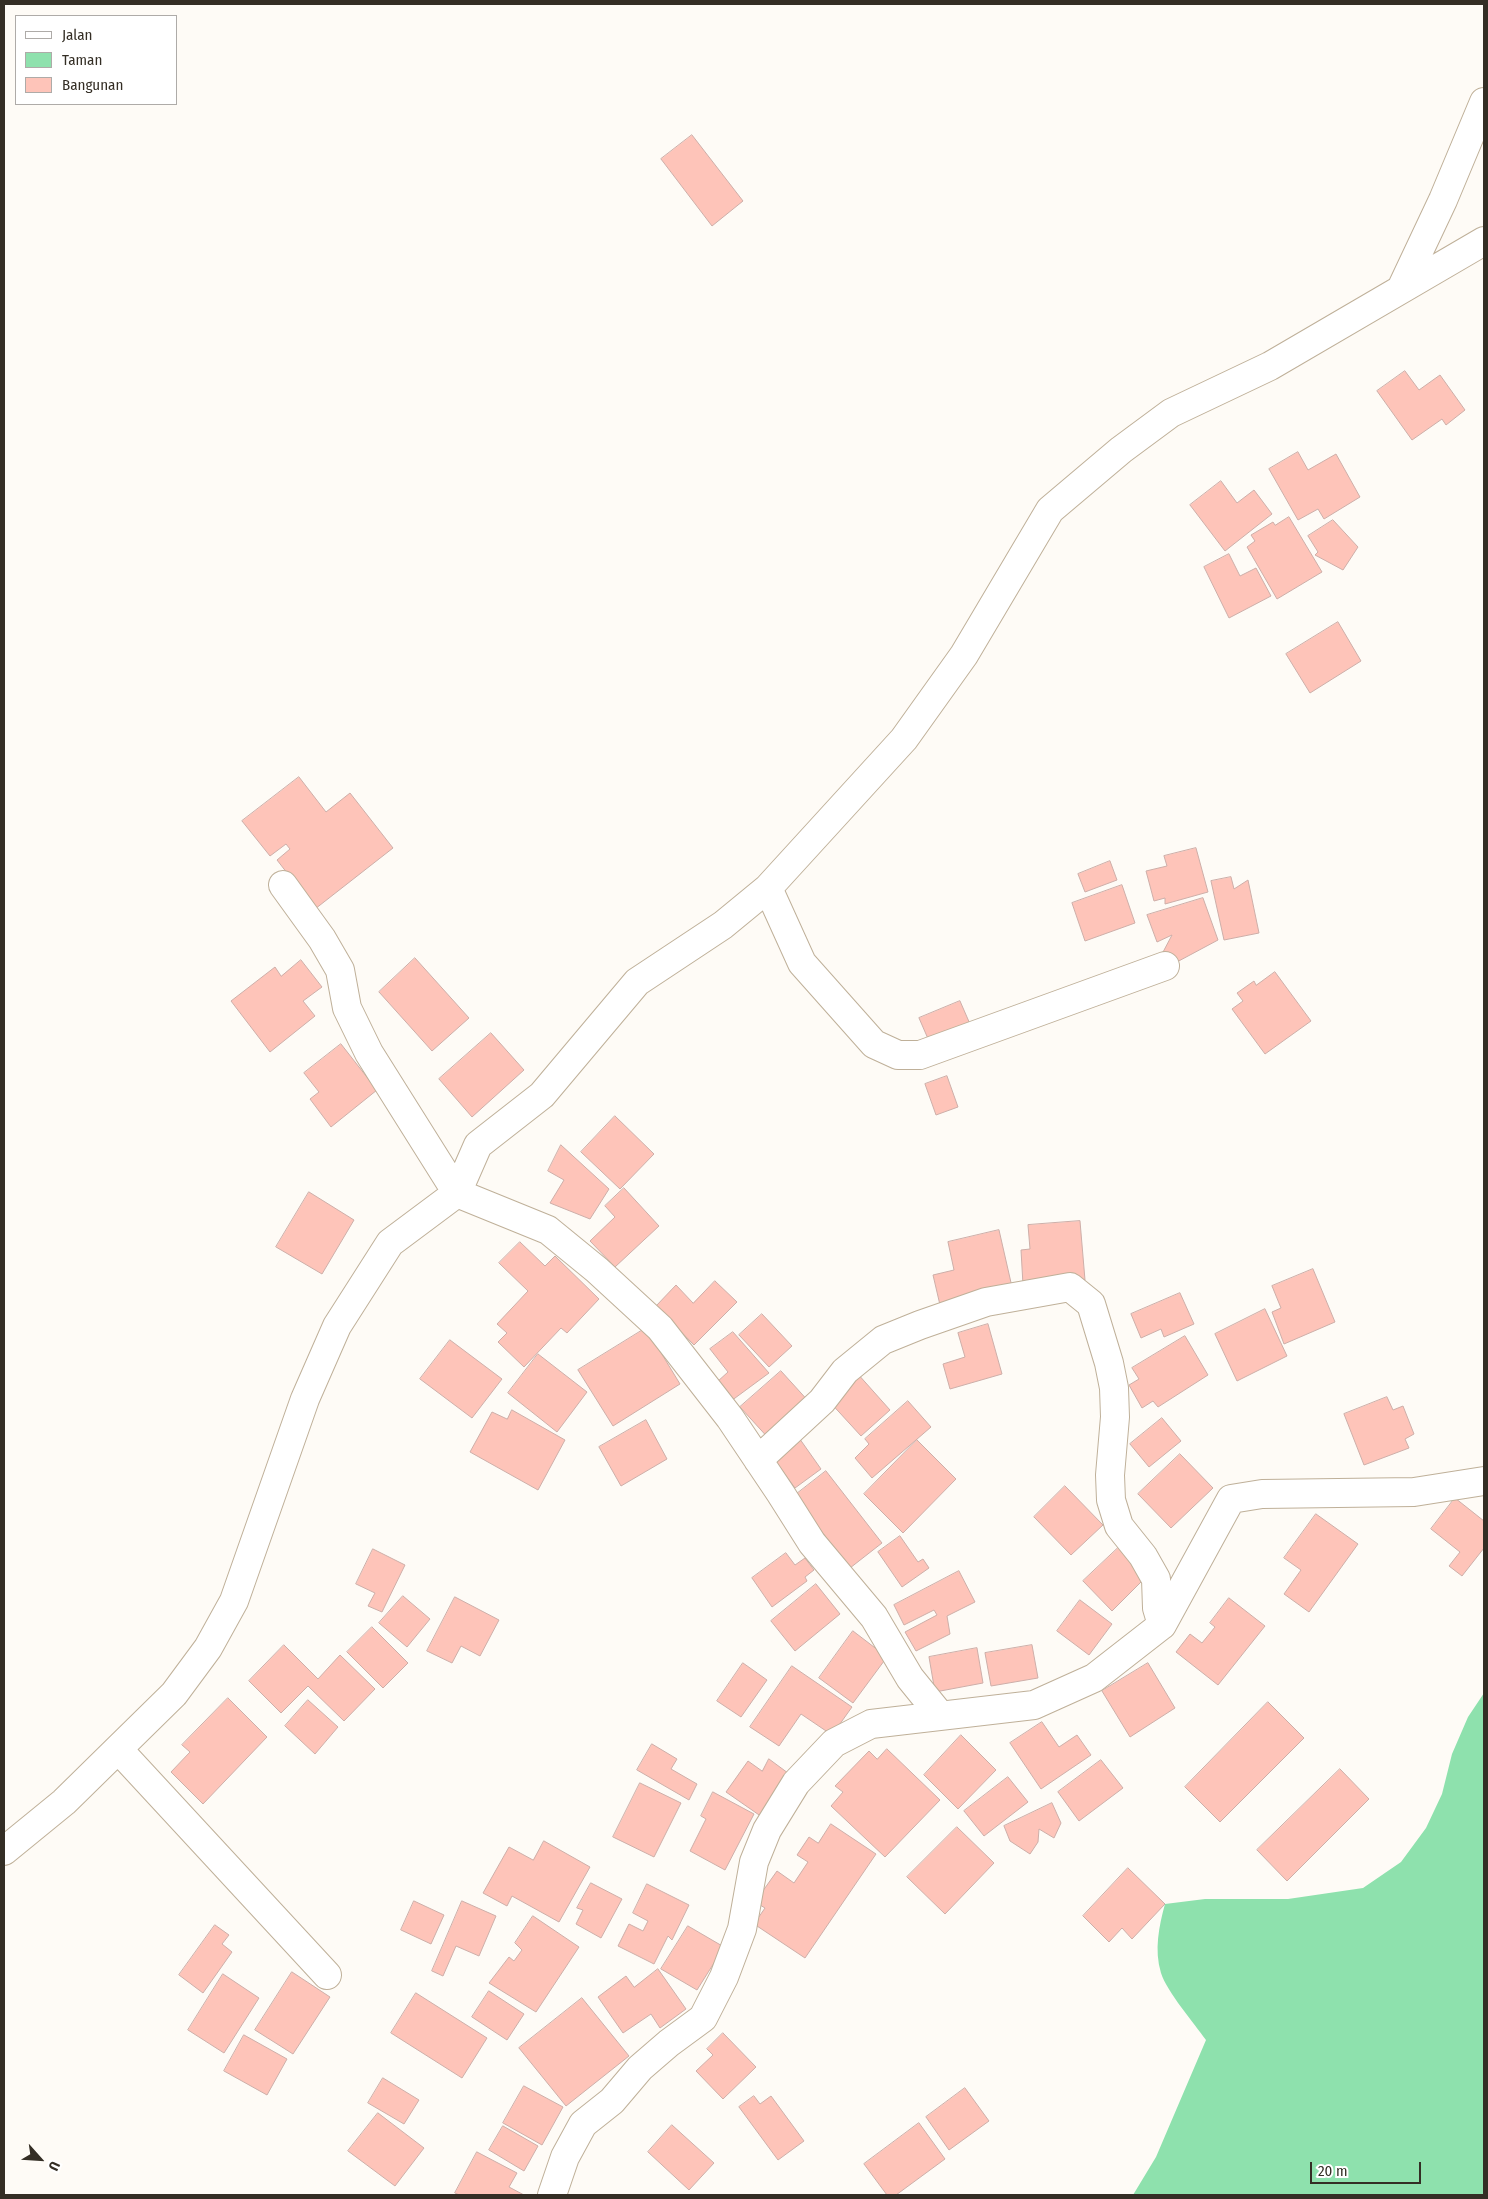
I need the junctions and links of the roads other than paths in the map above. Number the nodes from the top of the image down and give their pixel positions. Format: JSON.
{"nodes":[{"id":1,"x":1484,"y":102,"type":"edge"},
{"id":2,"x":1484,"y":241,"type":"edge"},
{"id":3,"x":1402,"y":287,"type":"junction"},
{"id":4,"x":283,"y":885,"type":"dead end"},
{"id":5,"x":768,"y":888,"type":"junction"},
{"id":6,"x":1165,"y":966,"type":"dead end"},
{"id":7,"x":457,"y":1193,"type":"junction"},
{"id":8,"x":758,"y":1460,"type":"junction"},
{"id":9,"x":1484,"y":1481,"type":"edge"},
{"id":10,"x":1162,"y":1625,"type":"junction"},
{"id":11,"x":940,"y":1715,"type":"junction"},
{"id":12,"x":118,"y":1749,"type":"junction"},
{"id":13,"x":4,"y":1851,"type":"edge"},
{"id":14,"x":327,"y":1975,"type":"dead end"},
{"id":15,"x":552,"y":2195,"type":"edge"}],
"edges":[{"from":1,"to":3,"type":"street"},
{"from":2,"to":3,"type":"street"},
{"from":3,"to":5,"type":"street"},
{"from":4,"to":7,"type":"street"},
{"from":5,"to":6,"type":"street"},
{"from":5,"to":7,"type":"street"},
{"from":7,"to":8,"type":"street"},
{"from":7,"to":12,"type":"street"},
{"from":8,"to":10,"type":"street"},
{"from":8,"to":11,"type":"street"},
{"from":9,"to":10,"type":"street"},
{"from":10,"to":11,"type":"street"},
{"from":11,"to":15,"type":"street"},
{"from":12,"to":13,"type":"street"},
{"from":12,"to":14,"type":"street"}]}
